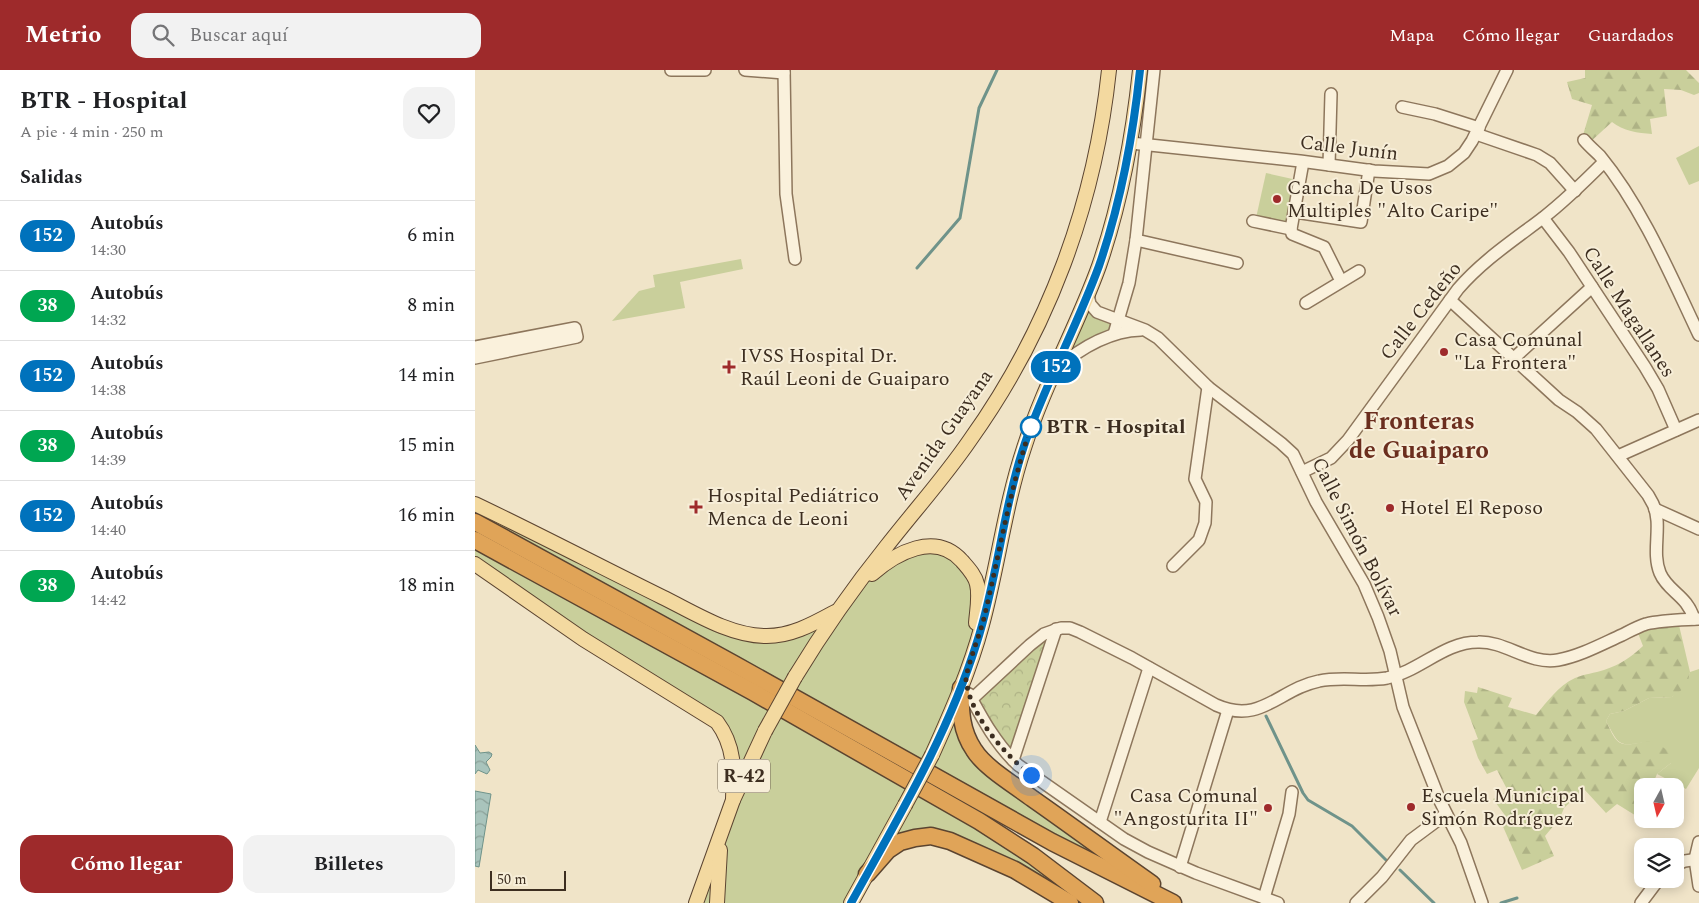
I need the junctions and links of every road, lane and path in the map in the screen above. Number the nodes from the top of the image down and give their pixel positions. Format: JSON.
{"nodes":[{"id":1,"x":671,"y":70,"type":"edge"},
{"id":2,"x":705,"y":70,"type":"edge"},
{"id":3,"x":745,"y":70,"type":"edge"},
{"id":4,"x":1109,"y":70,"type":"edge"},
{"id":5,"x":1140,"y":70,"type":"edge"},
{"id":6,"x":1154,"y":70,"type":"edge"},
{"id":7,"x":1507,"y":70,"type":"edge"},
{"id":8,"x":784,"y":72,"type":"edge"},
{"id":9,"x":1331,"y":94,"type":"dead end"},
{"id":10,"x":1402,"y":107,"type":"dead end"},
{"id":11,"x":1478,"y":131,"type":"junction"},
{"id":12,"x":1584,"y":140,"type":"dead end"},
{"id":13,"x":1131,"y":143,"type":"junction"},
{"id":14,"x":1147,"y":145,"type":"junction"},
{"id":15,"x":1303,"y":162,"type":"junction"},
{"id":16,"x":1604,"y":162,"type":"junction"},
{"id":17,"x":1329,"y":165,"type":"junction"},
{"id":18,"x":1369,"y":170,"type":"junction"},
{"id":19,"x":1575,"y":191,"type":"junction"},
{"id":20,"x":1295,"y":212,"type":"junction"},
{"id":21,"x":1543,"y":218,"type":"junction"},
{"id":22,"x":1253,"y":221,"type":"dead end"},
{"id":23,"x":1291,"y":229,"type":"junction"},
{"id":24,"x":1136,"y":240,"type":"junction"},
{"id":25,"x":795,"y":259,"type":"dead end"},
{"id":26,"x":1237,"y":264,"type":"dead end"},
{"id":27,"x":1359,"y":271,"type":"dead end"},
{"id":28,"x":1341,"y":281,"type":"junction"},
{"id":29,"x":1592,"y":288,"type":"junction"},
{"id":30,"x":1088,"y":294,"type":"junction"},
{"id":31,"x":1450,"y":300,"type":"junction"},
{"id":32,"x":1306,"y":303,"type":"dead end"},
{"id":33,"x":1118,"y":321,"type":"junction"},
{"id":34,"x":1145,"y":330,"type":"junction"},
{"id":35,"x":1114,"y":334,"type":"junction"},
{"id":36,"x":1699,"y":335,"type":"edge"},
{"id":37,"x":475,"y":347,"type":"edge"},
{"id":38,"x":475,"y":358,"type":"edge"},
{"id":39,"x":1514,"y":358,"type":"junction"},
{"id":40,"x":1055,"y":370,"type":"junction"},
{"id":41,"x":1208,"y":387,"type":"junction"},
{"id":42,"x":1699,"y":420,"type":"edge"},
{"id":43,"x":1677,"y":430,"type":"junction"},
{"id":44,"x":1618,"y":456,"type":"junction"},
{"id":45,"x":1302,"y":472,"type":"junction"},
{"id":46,"x":475,"y":504,"type":"edge"},
{"id":47,"x":1655,"y":509,"type":"junction"},
{"id":48,"x":475,"y":522,"type":"edge"},
{"id":49,"x":1699,"y":529,"type":"edge"},
{"id":50,"x":475,"y":540,"type":"edge"},
{"id":51,"x":475,"y":564,"type":"edge"},
{"id":52,"x":1173,"y":566,"type":"dead end"},
{"id":53,"x":847,"y":597,"type":"junction"},
{"id":54,"x":838,"y":611,"type":"junction"},
{"id":55,"x":1696,"y":619,"type":"edge"},
{"id":56,"x":1056,"y":629,"type":"junction"},
{"id":57,"x":1149,"y":668,"type":"junction"},
{"id":58,"x":1395,"y":675,"type":"junction"},
{"id":59,"x":966,"y":688,"type":"junction"},
{"id":60,"x":1228,"y":710,"type":"junction"},
{"id":61,"x":1013,"y":760,"type":"junction"},
{"id":62,"x":1292,"y":792,"type":"dead end"},
{"id":63,"x":733,"y":800,"type":"junction"},
{"id":64,"x":1446,"y":814,"type":"junction"},
{"id":65,"x":725,"y":822,"type":"junction"},
{"id":66,"x":1100,"y":822,"type":"junction"},
{"id":67,"x":1699,"y":842,"type":"edge"},
{"id":68,"x":1697,"y":859,"type":"edge"},
{"id":69,"x":1684,"y":863,"type":"edge"},
{"id":70,"x":1180,"y":867,"type":"junction"},
{"id":71,"x":867,"y":874,"type":"junction"},
{"id":72,"x":1699,"y":886,"type":"edge"},
{"id":73,"x":1652,"y":888,"type":"edge"},
{"id":74,"x":1264,"y":898,"type":"junction"},
{"id":75,"x":697,"y":903,"type":"edge"},
{"id":76,"x":717,"y":903,"type":"edge"},
{"id":77,"x":851,"y":903,"type":"edge"},
{"id":78,"x":1070,"y":903,"type":"edge"},
{"id":79,"x":1095,"y":903,"type":"edge"},
{"id":80,"x":1173,"y":903,"type":"edge"},
{"id":81,"x":1181,"y":903,"type":"edge"},
{"id":82,"x":1278,"y":903,"type":"edge"},
{"id":83,"x":1356,"y":903,"type":"edge"},
{"id":84,"x":1483,"y":903,"type":"edge"},
{"id":85,"x":1641,"y":903,"type":"edge"}],
"edges":[{"from":1,"to":2,"type":"street"},
{"from":3,"to":8,"type":"street"},
{"from":4,"to":53,"type":"main road","name":"Avenida Guayana","number":"R-42"},
{"from":5,"to":13,"type":"main road"},
{"from":6,"to":14,"type":"street"},
{"from":7,"to":11,"type":"street","name":"Calle Junín"},
{"from":8,"to":25,"type":"street"},
{"from":9,"to":17,"type":"street"},
{"from":10,"to":11,"type":"street"},
{"from":11,"to":18,"type":"street","name":"Calle Junín"},
{"from":11,"to":19,"type":"street"},
{"from":12,"to":16,"type":"street"},
{"from":13,"to":14,"type":"street","name":"Calle Junín"},
{"from":13,"to":30,"type":"main road"},
{"from":14,"to":15,"type":"street","name":"Calle Junín"},
{"from":14,"to":24,"type":"street"},
{"from":15,"to":17,"type":"street","name":"Calle Junín"},
{"from":15,"to":20,"type":"street"},
{"from":16,"to":19,"type":"street","name":"Calle Cedeño"},
{"from":16,"to":36,"type":"street"},
{"from":17,"to":18,"type":"street","name":"Calle Junín"},
{"from":18,"to":20,"type":"street"},
{"from":19,"to":21,"type":"street","name":"Calle Cedeño"},
{"from":20,"to":23,"type":"street"},
{"from":21,"to":29,"type":"street","name":"Calle Magallanes"},
{"from":21,"to":31,"type":"street","name":"Calle Cedeño"},
{"from":22,"to":23,"type":"street"},
{"from":23,"to":28,"type":"street"},
{"from":24,"to":26,"type":"street"},
{"from":24,"to":33,"type":"street"},
{"from":27,"to":28,"type":"street"},
{"from":28,"to":32,"type":"street"},
{"from":29,"to":39,"type":"street"},
{"from":29,"to":43,"type":"street","name":"Calle Magallanes"},
{"from":30,"to":33,"type":"street","name":"Calle Simón Bolívar"},
{"from":30,"to":40,"type":"main road"},
{"from":31,"to":39,"type":"street"},
{"from":31,"to":45,"type":"street","name":"Calle Cedeño"},
{"from":33,"to":34,"type":"street","name":"Calle Simón Bolívar"},
{"from":33,"to":35,"type":"street"},
{"from":34,"to":35,"type":"street"},
{"from":34,"to":41,"type":"street","name":"Calle Simón Bolívar"},
{"from":35,"to":40,"type":"street"},
{"from":37,"to":38,"type":"street"},
{"from":39,"to":44,"type":"street"},
{"from":40,"to":59,"type":"main road"},
{"from":41,"to":45,"type":"street","name":"Calle Simón Bolívar"},
{"from":41,"to":52,"type":"street"},
{"from":42,"to":43,"type":"street"},
{"from":43,"to":44,"type":"street"},
{"from":44,"to":47,"type":"street"},
{"from":45,"to":58,"type":"street","name":"Calle Simón Bolívar"},
{"from":46,"to":54,"type":"main road"},
{"from":47,"to":49,"type":"street"},
{"from":47,"to":55,"type":"street"},
{"from":48,"to":80,"type":"highway"},
{"from":50,"to":79,"type":"highway"},
{"from":51,"to":63,"type":"main road"},
{"from":53,"to":54,"type":"main road","name":"Avenida Guayana","number":"R-42"},
{"from":53,"to":59,"type":"main road"},
{"from":54,"to":63,"type":"main road","name":"Avenida Guayana","number":"R-42","bridge":true},
{"from":55,"to":58,"type":"street"},
{"from":56,"to":57,"type":"street"},
{"from":56,"to":59,"type":"street"},
{"from":56,"to":61,"type":"street"},
{"from":57,"to":60,"type":"street"},
{"from":57,"to":66,"type":"street"},
{"from":58,"to":60,"type":"street"},
{"from":58,"to":64,"type":"street","name":"Calle Simón Bolívar"},
{"from":59,"to":61,"type":"street"},
{"from":59,"to":71,"type":"main road","bridge":true},
{"from":59,"to":81,"type":"highway"},
{"from":60,"to":70,"type":"street"},
{"from":61,"to":66,"type":"street"},
{"from":62,"to":74,"type":"street"},
{"from":63,"to":65,"type":"main road","name":"Avenida Guayana","number":"R-42"},
{"from":64,"to":83,"type":"street"},
{"from":64,"to":84,"type":"street","name":"Calle Simón Bolívar"},
{"from":65,"to":75,"type":"main road","name":"Avenida Guayana","number":"R-42"},
{"from":65,"to":76,"type":"main road"},
{"from":66,"to":70,"type":"street"},
{"from":67,"to":68,"type":"street"},
{"from":68,"to":69,"type":"street"},
{"from":68,"to":72,"type":"street"},
{"from":70,"to":74,"type":"street"},
{"from":71,"to":77,"type":"main road"},
{"from":71,"to":78,"type":"highway"},
{"from":73,"to":85,"type":"street"},
{"from":74,"to":82,"type":"street"}]}
